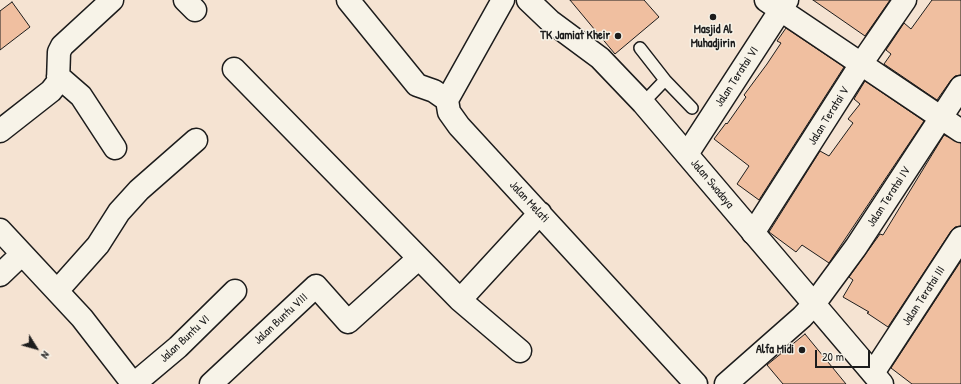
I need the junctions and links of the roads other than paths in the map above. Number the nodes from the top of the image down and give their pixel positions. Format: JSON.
{"nodes":[{"id":1,"x":348,"y":0,"type":"edge"},
{"id":2,"x":503,"y":0,"type":"edge"},
{"id":3,"x":528,"y":0,"type":"edge"},
{"id":4,"x":905,"y":0,"type":"edge"},
{"id":5,"x":102,"y":3,"type":"edge"},
{"id":6,"x":778,"y":3,"type":"edge"},
{"id":7,"x":640,"y":48,"type":"dead end"},
{"id":8,"x":861,"y":64,"type":"junction"},
{"id":9,"x":234,"y":69,"type":"dead end"},
{"id":10,"x":58,"y":76,"type":"junction"},
{"id":11,"x":665,"y":80,"type":"junction"},
{"id":12,"x":961,"y":87,"type":"edge"},
{"id":13,"x":447,"y":100,"type":"junction"},
{"id":14,"x":643,"y":103,"type":"junction"},
{"id":15,"x":692,"y":108,"type":"dead end"},
{"id":16,"x":941,"y":117,"type":"junction"},
{"id":17,"x":0,"y":131,"type":"edge"},
{"id":18,"x":961,"y":131,"type":"edge"},
{"id":19,"x":196,"y":140,"type":"dead end"},
{"id":20,"x":115,"y":148,"type":"dead end"},
{"id":21,"x":687,"y":154,"type":"junction"},
{"id":22,"x":540,"y":213,"type":"junction"},
{"id":23,"x":0,"y":230,"type":"edge"},
{"id":24,"x":753,"y":232,"type":"junction"},
{"id":25,"x":961,"y":238,"type":"edge"},
{"id":26,"x":22,"y":254,"type":"junction"},
{"id":27,"x":419,"y":258,"type":"junction"},
{"id":28,"x":0,"y":275,"type":"edge"},
{"id":29,"x":57,"y":291,"type":"junction"},
{"id":30,"x":235,"y":291,"type":"dead end"},
{"id":31,"x":460,"y":300,"type":"junction"},
{"id":32,"x":814,"y":304,"type":"junction"},
{"id":33,"x":520,"y":351,"type":"dead end"},
{"id":34,"x":878,"y":379,"type":"edge"},
{"id":35,"x":221,"y":381,"type":"edge"},
{"id":36,"x":133,"y":384,"type":"edge"},
{"id":37,"x":696,"y":384,"type":"edge"},
{"id":38,"x":726,"y":384,"type":"edge"}],
"edges":[{"from":1,"to":13,"type":"street"},
{"from":2,"to":13,"type":"street"},
{"from":3,"to":14,"type":"street","name":"Jalan Swadaya"},
{"from":4,"to":8,"type":"street","name":"Jalan Teratai V"},
{"from":5,"to":10,"type":"street"},
{"from":6,"to":8,"type":"street"},
{"from":6,"to":21,"type":"street","name":"Jalan Teratai VI"},
{"from":7,"to":11,"type":"lane"},
{"from":8,"to":16,"type":"street"},
{"from":8,"to":24,"type":"street","name":"Jalan Teratai V"},
{"from":9,"to":27,"type":"street"},
{"from":10,"to":17,"type":"street"},
{"from":10,"to":20,"type":"street"},
{"from":11,"to":14,"type":"lane"},
{"from":11,"to":15,"type":"lane"},
{"from":12,"to":16,"type":"street","name":"Jalan Teratai IV"},
{"from":13,"to":22,"type":"street","name":"Jalan Melati"},
{"from":14,"to":21,"type":"street","name":"Jalan Swadaya"},
{"from":16,"to":18,"type":"street"},
{"from":16,"to":32,"type":"street","name":"Jalan Teratai IV"},
{"from":19,"to":29,"type":"street"},
{"from":21,"to":24,"type":"street","name":"Jalan Swadaya"},
{"from":22,"to":31,"type":"street"},
{"from":22,"to":37,"type":"street","name":"Jalan Melati"},
{"from":23,"to":26,"type":"street"},
{"from":24,"to":32,"type":"street","name":"Jalan Swadaya"},
{"from":25,"to":34,"type":"street","name":"Jalan Teratai III"},
{"from":26,"to":28,"type":"street"},
{"from":26,"to":29,"type":"street"},
{"from":27,"to":31,"type":"street"},
{"from":27,"to":35,"type":"street","name":"Jalan Buntu VIII"},
{"from":29,"to":36,"type":"street"},
{"from":30,"to":36,"type":"street","name":"Jalan Buntu VI"},
{"from":31,"to":33,"type":"street"},
{"from":32,"to":34,"type":"street","name":"Jalan Swadaya"},
{"from":32,"to":38,"type":"street"}]}
